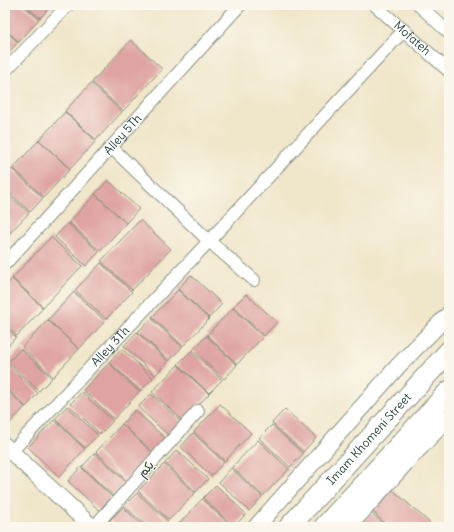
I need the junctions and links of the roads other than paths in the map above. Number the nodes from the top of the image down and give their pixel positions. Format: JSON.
{"nodes":[{"id":1,"x":68,"y":5,"type":"edge"},
{"id":2,"x":240,"y":5,"type":"edge"},
{"id":3,"x":375,"y":5,"type":"edge"},
{"id":4,"x":419,"y":5,"type":"edge"},
{"id":5,"x":404,"y":30,"type":"junction"},
{"id":6,"x":449,"y":33,"type":"edge"},
{"id":7,"x":5,"y":71,"type":"edge"},
{"id":8,"x":449,"y":71,"type":"edge"},
{"id":9,"x":111,"y":147,"type":"junction"},
{"id":10,"x":209,"y":241,"type":"junction"},
{"id":11,"x":5,"y":264,"type":"edge"},
{"id":12,"x":254,"y":280,"type":"dead end"},
{"id":13,"x":449,"y":314,"type":"edge"},
{"id":14,"x":449,"y":351,"type":"edge"},
{"id":15,"x":449,"y":391,"type":"edge"},
{"id":16,"x":405,"y":399,"type":"junction"},
{"id":17,"x":198,"y":411,"type":"dead end"},
{"id":18,"x":426,"y":416,"type":"junction"},
{"id":19,"x":449,"y":417,"type":"edge"},
{"id":20,"x":8,"y":449,"type":"edge"},
{"id":21,"x":93,"y":527,"type":"edge"},
{"id":22,"x":256,"y":527,"type":"edge"},
{"id":23,"x":289,"y":527,"type":"edge"},
{"id":24,"x":324,"y":527,"type":"edge"},
{"id":25,"x":348,"y":527,"type":"edge"}],
"edges":[{"from":1,"to":7,"type":"street"},
{"from":2,"to":9,"type":"street","name":"Alley 5Th"},
{"from":3,"to":5,"type":"street","name":"Mofateh"},
{"from":4,"to":6,"type":"street"},
{"from":5,"to":8,"type":"street","name":"Mofateh"},
{"from":5,"to":10,"type":"street","name":"Alley 3Th"},
{"from":9,"to":10,"type":"street"},
{"from":9,"to":11,"type":"street","name":"Alley 5Th"},
{"from":10,"to":12,"type":"street"},
{"from":10,"to":20,"type":"street","name":"Alley 3Th"},
{"from":13,"to":22,"type":"street"},
{"from":14,"to":16,"type":"main road","name":"Imam Khomeni Street"},
{"from":15,"to":18,"type":"main road"},
{"from":16,"to":18,"type":"main road"},
{"from":16,"to":23,"type":"main road","name":"Imam Khomeni Street"},
{"from":17,"to":21,"type":"street","name":"یکم"},
{"from":18,"to":24,"type":"main road"},
{"from":19,"to":25,"type":"street"},
{"from":20,"to":21,"type":"street"}]}
